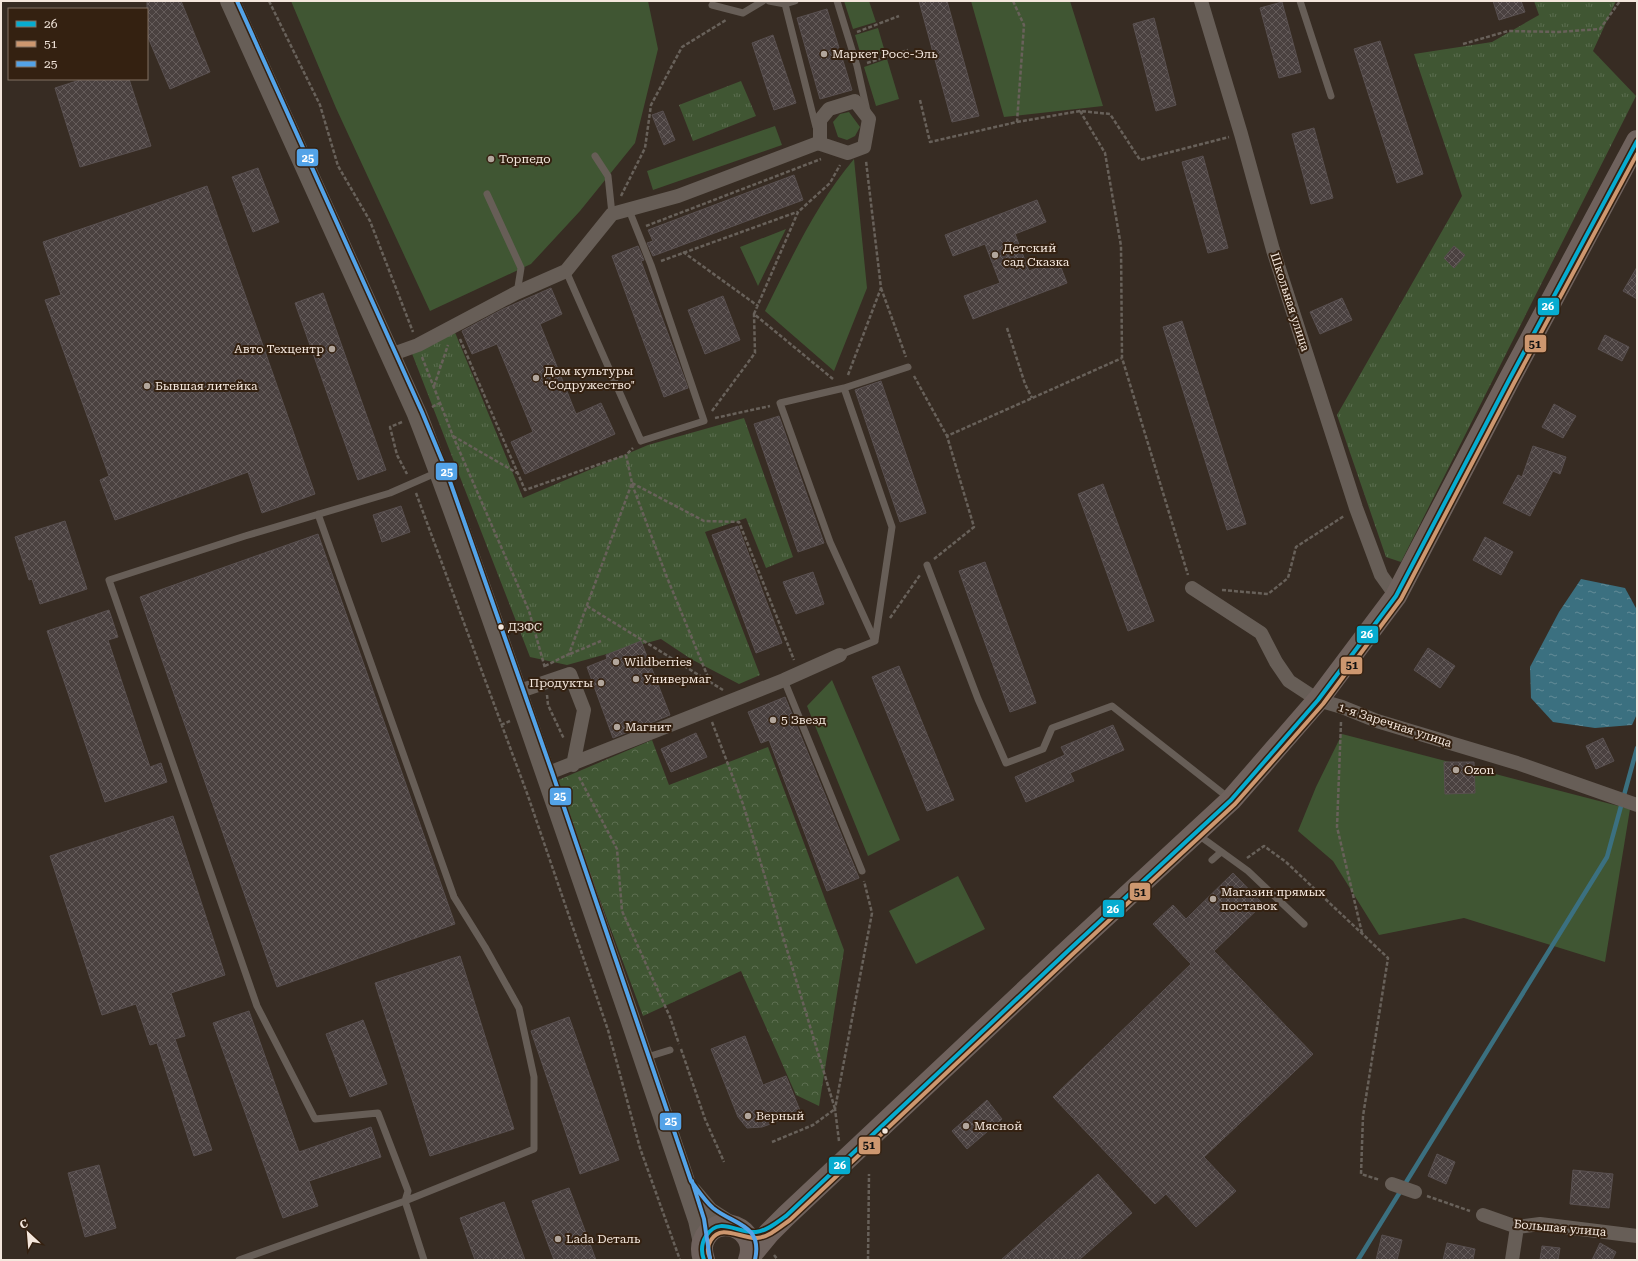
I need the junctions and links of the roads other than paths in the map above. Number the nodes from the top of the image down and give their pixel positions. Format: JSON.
{"nodes":[{"id":1,"x":230,"y":1,"type":"edge"},
{"id":2,"x":764,"y":1,"type":"edge"},
{"id":3,"x":769,"y":1,"type":"edge"},
{"id":4,"x":795,"y":1,"type":"edge"},
{"id":5,"x":837,"y":1,"type":"edge"},
{"id":6,"x":1201,"y":1,"type":"edge"},
{"id":7,"x":1300,"y":1,"type":"edge"},
{"id":8,"x":785,"y":4,"type":"junction"},
{"id":9,"x":712,"y":5,"type":"dead end"},
{"id":10,"x":1331,"y":96,"type":"dead end"},
{"id":11,"x":869,"y":119,"type":"junction"},
{"id":12,"x":1637,"y":140,"type":"edge"},
{"id":13,"x":820,"y":144,"type":"junction"},
{"id":14,"x":595,"y":156,"type":"dead end"},
{"id":15,"x":487,"y":194,"type":"dead end"},
{"id":16,"x":629,"y":210,"type":"junction"},
{"id":17,"x":612,"y":214,"type":"junction"},
{"id":18,"x":566,"y":271,"type":"junction"},
{"id":19,"x":516,"y":293,"type":"junction"},
{"id":20,"x":390,"y":355,"type":"junction"},
{"id":21,"x":908,"y":367,"type":"dead end"},
{"id":22,"x":844,"y":388,"type":"junction"},
{"id":23,"x":440,"y":472,"type":"junction"},
{"id":24,"x":318,"y":514,"type":"junction"},
{"id":25,"x":927,"y":565,"type":"road end"},
{"id":26,"x":1192,"y":588,"type":"road end"},
{"id":27,"x":1396,"y":596,"type":"junction"},
{"id":28,"x":875,"y":641,"type":"junction"},
{"id":29,"x":840,"y":655,"type":"joint"},
{"id":30,"x":784,"y":680,"type":"junction"},
{"id":31,"x":517,"y":692,"type":"junction"},
{"id":32,"x":1318,"y":700,"type":"junction"},
{"id":33,"x":573,"y":765,"type":"junction"},
{"id":34,"x":546,"y":774,"type":"junction"},
{"id":35,"x":1231,"y":800,"type":"junction"},
{"id":36,"x":1637,"y":805,"type":"edge"},
{"id":37,"x":1196,"y":833,"type":"junction"},
{"id":38,"x":1221,"y":852,"type":"junction"},
{"id":39,"x":1212,"y":860,"type":"dead end"},
{"id":40,"x":862,"y":871,"type":"road end"},
{"id":41,"x":1304,"y":924,"type":"dead end"},
{"id":42,"x":670,"y":1050,"type":"dead end"},
{"id":43,"x":644,"y":1058,"type":"junction"},
{"id":44,"x":686,"y":1184,"type":"junction"},
{"id":45,"x":1392,"y":1184,"type":"road end"},
{"id":46,"x":1415,"y":1192,"type":"road end"},
{"id":47,"x":405,"y":1201,"type":"junction"},
{"id":48,"x":1484,"y":1215,"type":"road end"},
{"id":49,"x":786,"y":1216,"type":"junction"},
{"id":50,"x":1517,"y":1227,"type":"junction"},
{"id":51,"x":735,"y":1228,"type":"junction"},
{"id":52,"x":1637,"y":1236,"type":"edge"},
{"id":53,"x":704,"y":1252,"type":"edge"},
{"id":54,"x":749,"y":1258,"type":"edge"},
{"id":55,"x":239,"y":1260,"type":"edge"},
{"id":56,"x":424,"y":1260,"type":"edge"},
{"id":57,"x":1512,"y":1260,"type":"edge"}],
"edges":[{"from":1,"to":20,"type":"main road"},
{"from":2,"to":9,"type":"lane"},
{"from":3,"to":8,"type":"lane"},
{"from":4,"to":8,"type":"lane"},
{"from":5,"to":11,"type":"lane"},
{"from":6,"to":27,"type":"street","name":"Школьная улица"},
{"from":7,"to":10,"type":"lane"},
{"from":8,"to":13,"type":"lane"},
{"from":11,"to":13,"type":"street"},
{"from":11,"to":13,"type":"street"},
{"from":12,"to":27,"type":"main road"},
{"from":13,"to":16,"type":"street"},
{"from":14,"to":17,"type":"lane"},
{"from":15,"to":19,"type":"lane"},
{"from":16,"to":17,"type":"street"},
{"from":16,"to":18,"type":"lane"},
{"from":17,"to":18,"type":"street"},
{"from":18,"to":19,"type":"street"},
{"from":19,"to":20,"type":"street"},
{"from":20,"to":23,"type":"main road"},
{"from":21,"to":22,"type":"lane"},
{"from":22,"to":28,"type":"lane"},
{"from":22,"to":28,"type":"lane"},
{"from":23,"to":24,"type":"lane"},
{"from":23,"to":31,"type":"main road"},
{"from":24,"to":47,"type":"lane"},
{"from":24,"to":47,"type":"lane"},
{"from":25,"to":35,"type":"lane"},
{"from":26,"to":32,"type":"street","name":"1-я Заречная улица"},
{"from":27,"to":32,"type":"main road"},
{"from":28,"to":29,"type":"lane"},
{"from":29,"to":30,"type":"street"},
{"from":30,"to":33,"type":"street"},
{"from":30,"to":40,"type":"lane"},
{"from":31,"to":33,"type":"street"},
{"from":31,"to":34,"type":"main road"},
{"from":32,"to":35,"type":"main road"},
{"from":32,"to":36,"type":"street","name":"1-я Заречная улица"},
{"from":33,"to":34,"type":"street"},
{"from":34,"to":43,"type":"main road"},
{"from":35,"to":37,"type":"main road"},
{"from":37,"to":38,"type":"lane"},
{"from":37,"to":49,"type":"main road"},
{"from":38,"to":39,"type":"lane"},
{"from":38,"to":41,"type":"lane"},
{"from":42,"to":43,"type":"lane"},
{"from":43,"to":44,"type":"main road"},
{"from":44,"to":51,"type":"main road"},
{"from":44,"to":53,"type":"main road"},
{"from":45,"to":46,"type":"street"},
{"from":47,"to":55,"type":"lane"},
{"from":47,"to":56,"type":"lane"},
{"from":48,"to":50,"type":"street","name":"Большая улица"},
{"from":49,"to":51,"type":"main road"},
{"from":49,"to":54,"type":"main road"},
{"from":50,"to":52,"type":"street","name":"Большая улица"},
{"from":50,"to":57,"type":"street"},
{"from":51,"to":53,"type":"main road"},
{"from":51,"to":54,"type":"main road"}]}
